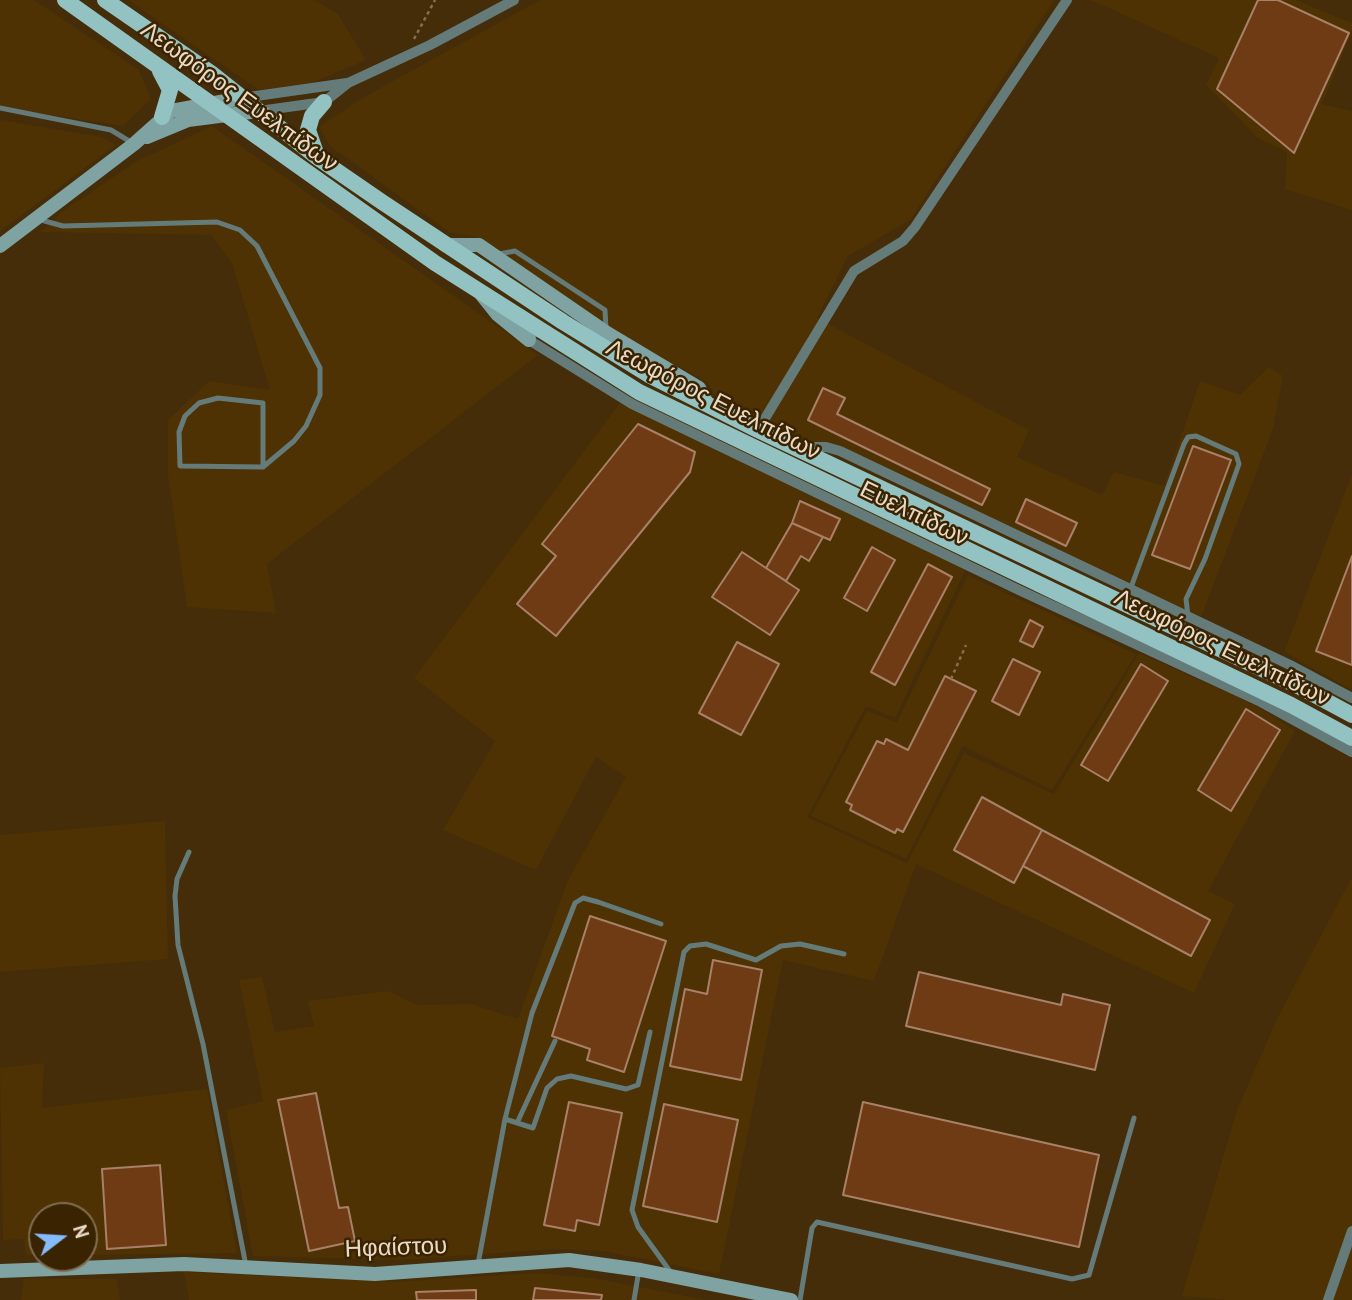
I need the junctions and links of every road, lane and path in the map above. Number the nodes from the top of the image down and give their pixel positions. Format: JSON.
{"nodes":[{"id":1,"x":65,"y":0,"type":"edge"},
{"id":2,"x":106,"y":0,"type":"edge"},
{"id":3,"x":435,"y":0,"type":"edge"},
{"id":4,"x":514,"y":0,"type":"edge"},
{"id":5,"x":1067,"y":0,"type":"edge"},
{"id":6,"x":403,"y":57,"type":"junction"},
{"id":7,"x":154,"y":63,"type":"junction"},
{"id":8,"x":348,"y":83,"type":"junction"},
{"id":9,"x":242,"y":98,"type":"junction"},
{"id":10,"x":324,"y":102,"type":"junction"},
{"id":11,"x":211,"y":104,"type":"junction"},
{"id":12,"x":0,"y":108,"type":"edge"},
{"id":13,"x":258,"y":111,"type":"junction"},
{"id":14,"x":226,"y":114,"type":"junction"},
{"id":15,"x":162,"y":117,"type":"junction"},
{"id":16,"x":134,"y":144,"type":"junction"},
{"id":17,"x":318,"y":158,"type":"junction"},
{"id":18,"x":38,"y":219,"type":"junction"},
{"id":19,"x":0,"y":246,"type":"edge"},
{"id":20,"x":445,"y":246,"type":"junction"},
{"id":21,"x":493,"y":255,"type":"junction"},
{"id":22,"x":566,"y":315,"type":"junction"},
{"id":23,"x":607,"y":333,"type":"junction"},
{"id":24,"x":708,"y":405,"type":"junction"},
{"id":25,"x":758,"y":430,"type":"junction"},
{"id":26,"x":796,"y":447,"type":"junction"},
{"id":27,"x":262,"y":467,"type":"junction"},
{"id":28,"x":1130,"y":590,"type":"junction"},
{"id":29,"x":1185,"y":625,"type":"junction"},
{"id":30,"x":966,"y":645,"type":"dead end"},
{"id":31,"x":1206,"y":671,"type":"junction"},
{"id":32,"x":951,"y":679,"type":"dead end"},
{"id":33,"x":1352,"y":698,"type":"edge"},
{"id":34,"x":1352,"y":715,"type":"edge"},
{"id":35,"x":1352,"y":738,"type":"edge"},
{"id":36,"x":1352,"y":752,"type":"edge"},
{"id":37,"x":190,"y":852,"type":"dead end"},
{"id":38,"x":661,"y":924,"type":"dead end"},
{"id":39,"x":844,"y":954,"type":"dead end"},
{"id":40,"x":650,"y":1032,"type":"dead end"},
{"id":41,"x":555,"y":1041,"type":"dead end"},
{"id":42,"x":1134,"y":1118,"type":"dead end"},
{"id":43,"x":505,"y":1119,"type":"junction"},
{"id":44,"x":517,"y":1123,"type":"junction"},
{"id":45,"x":1352,"y":1231,"type":"edge"},
{"id":46,"x":478,"y":1267,"type":"junction"},
{"id":47,"x":247,"y":1268,"type":"junction"},
{"id":48,"x":639,"y":1270,"type":"junction"},
{"id":49,"x":0,"y":1271,"type":"edge"},
{"id":50,"x":674,"y":1276,"type":"junction"},
{"id":51,"x":634,"y":1300,"type":"edge"},
{"id":52,"x":791,"y":1300,"type":"edge"},
{"id":53,"x":800,"y":1300,"type":"edge"},
{"id":54,"x":1328,"y":1300,"type":"edge"}],
"edges":[{"from":1,"to":7,"type":"main road","name":"Λεωφόρος Ευελπίδων"},
{"from":2,"to":9,"type":"main road","name":"Λεωφόρος Ευελπίδων"},
{"from":3,"to":6,"type":"path"},
{"from":4,"to":6,"type":"street"},
{"from":5,"to":25,"type":"street"},
{"from":6,"to":8,"type":"street"},
{"from":7,"to":11,"type":"main road","name":"Λεωφόρος Ευελπίδων"},
{"from":7,"to":15,"type":"main road"},
{"from":8,"to":9,"type":"street"},
{"from":8,"to":10,"type":"street"},
{"from":9,"to":11,"type":"street"},
{"from":9,"to":13,"type":"main road","name":"Λεωφόρος Ευελπίδων"},
{"from":10,"to":13,"type":"street"},
{"from":10,"to":17,"type":"main road"},
{"from":11,"to":14,"type":"main road","name":"Λεωφόρος Ευελπίδων"},
{"from":11,"to":15,"type":"street"},
{"from":12,"to":16,"type":"lane"},
{"from":13,"to":14,"type":"street"},
{"from":13,"to":17,"type":"main road","name":"Λεωφόρος Ευελπίδων"},
{"from":14,"to":16,"type":"street"},
{"from":14,"to":31,"type":"main road","name":"Λεωφόρος Ευελπίδων"},
{"from":15,"to":16,"type":"street"},
{"from":16,"to":18,"type":"street"},
{"from":17,"to":20,"type":"main road","name":"Λεωφόρος Ευελπίδων"},
{"from":18,"to":19,"type":"street"},
{"from":18,"to":27,"type":"lane"},
{"from":20,"to":21,"type":"street"},
{"from":20,"to":22,"type":"main road","name":"Λεωφόρος Ευελπίδων"},
{"from":21,"to":22,"type":"street"},
{"from":21,"to":23,"type":"lane"},
{"from":22,"to":23,"type":"street"},
{"from":22,"to":24,"type":"main road","name":"Λεωφόρος Ευελπίδων"},
{"from":23,"to":24,"type":"street"},
{"from":24,"to":25,"type":"main road","name":"Λεωφόρος Ευελπίδων"},
{"from":25,"to":26,"type":"main road","name":"Λεωφόρος Ευελπίδων"},
{"from":26,"to":28,"type":"street","name":"Ευελπίδων"},
{"from":26,"to":29,"type":"main road","name":"Λεωφόρος Ευελπίδων"},
{"from":27,"to":27,"type":"lane"},
{"from":28,"to":29,"type":"street","name":"Ευελπίδων"},
{"from":28,"to":29,"type":"lane"},
{"from":29,"to":33,"type":"street","name":"Ευελπίδων"},
{"from":29,"to":34,"type":"main road","name":"Λεωφόρος Ευελπίδων"},
{"from":30,"to":32,"type":"path"},
{"from":31,"to":35,"type":"main road","name":"Λεωφόρος Ευελπίδων"},
{"from":31,"to":36,"type":"street"},
{"from":37,"to":47,"type":"lane"},
{"from":38,"to":43,"type":"lane"},
{"from":39,"to":50,"type":"lane"},
{"from":40,"to":44,"type":"lane"},
{"from":41,"to":44,"type":"lane"},
{"from":42,"to":53,"type":"lane"},
{"from":43,"to":44,"type":"lane"},
{"from":43,"to":46,"type":"lane"},
{"from":45,"to":54,"type":"street"},
{"from":46,"to":47,"type":"street","name":"Ηφαίστου"},
{"from":46,"to":48,"type":"street","name":"Ηφαίστου"},
{"from":47,"to":49,"type":"street","name":"Ηφαίστου"},
{"from":48,"to":50,"type":"street","name":"Ηφαίστου"},
{"from":48,"to":51,"type":"lane"},
{"from":50,"to":52,"type":"street","name":"Ηφαίστου"}]}
